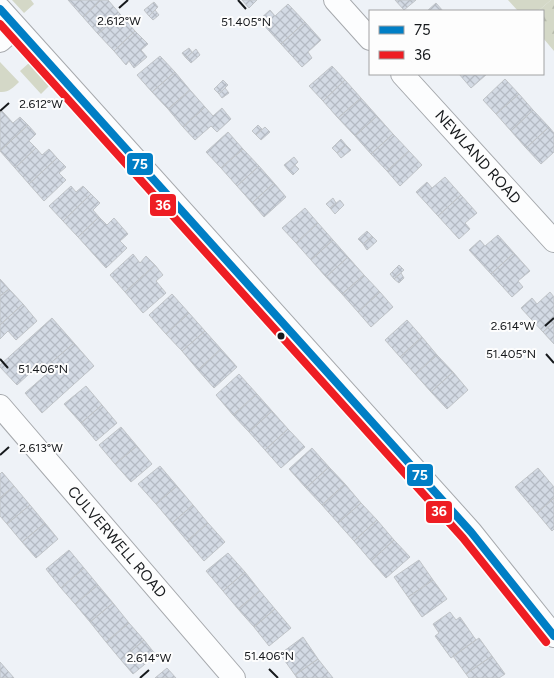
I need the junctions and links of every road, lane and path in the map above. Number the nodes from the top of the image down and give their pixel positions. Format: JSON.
{"nodes":[{"id":1,"x":335,"y":0,"type":"edge"},
{"id":2,"x":0,"y":9,"type":"edge"},
{"id":3,"x":8,"y":34,"type":"edge"},
{"id":4,"x":369,"y":38,"type":"edge"},
{"id":5,"x":403,"y":75,"type":"edge"},
{"id":6,"x":554,"y":241,"type":"edge"},
{"id":7,"x":0,"y":406,"type":"edge"},
{"id":8,"x":554,"y":636,"type":"edge"},
{"id":9,"x":234,"y":678,"type":"edge"}],
"edges":[{"from":1,"to":4,"type":"street"},
{"from":2,"to":3,"type":"street"},
{"from":3,"to":8,"type":"street"},
{"from":5,"to":6,"type":"street","name":"NEWLAND ROAD"},
{"from":7,"to":9,"type":"street","name":"CULVERWELL ROAD"}]}
